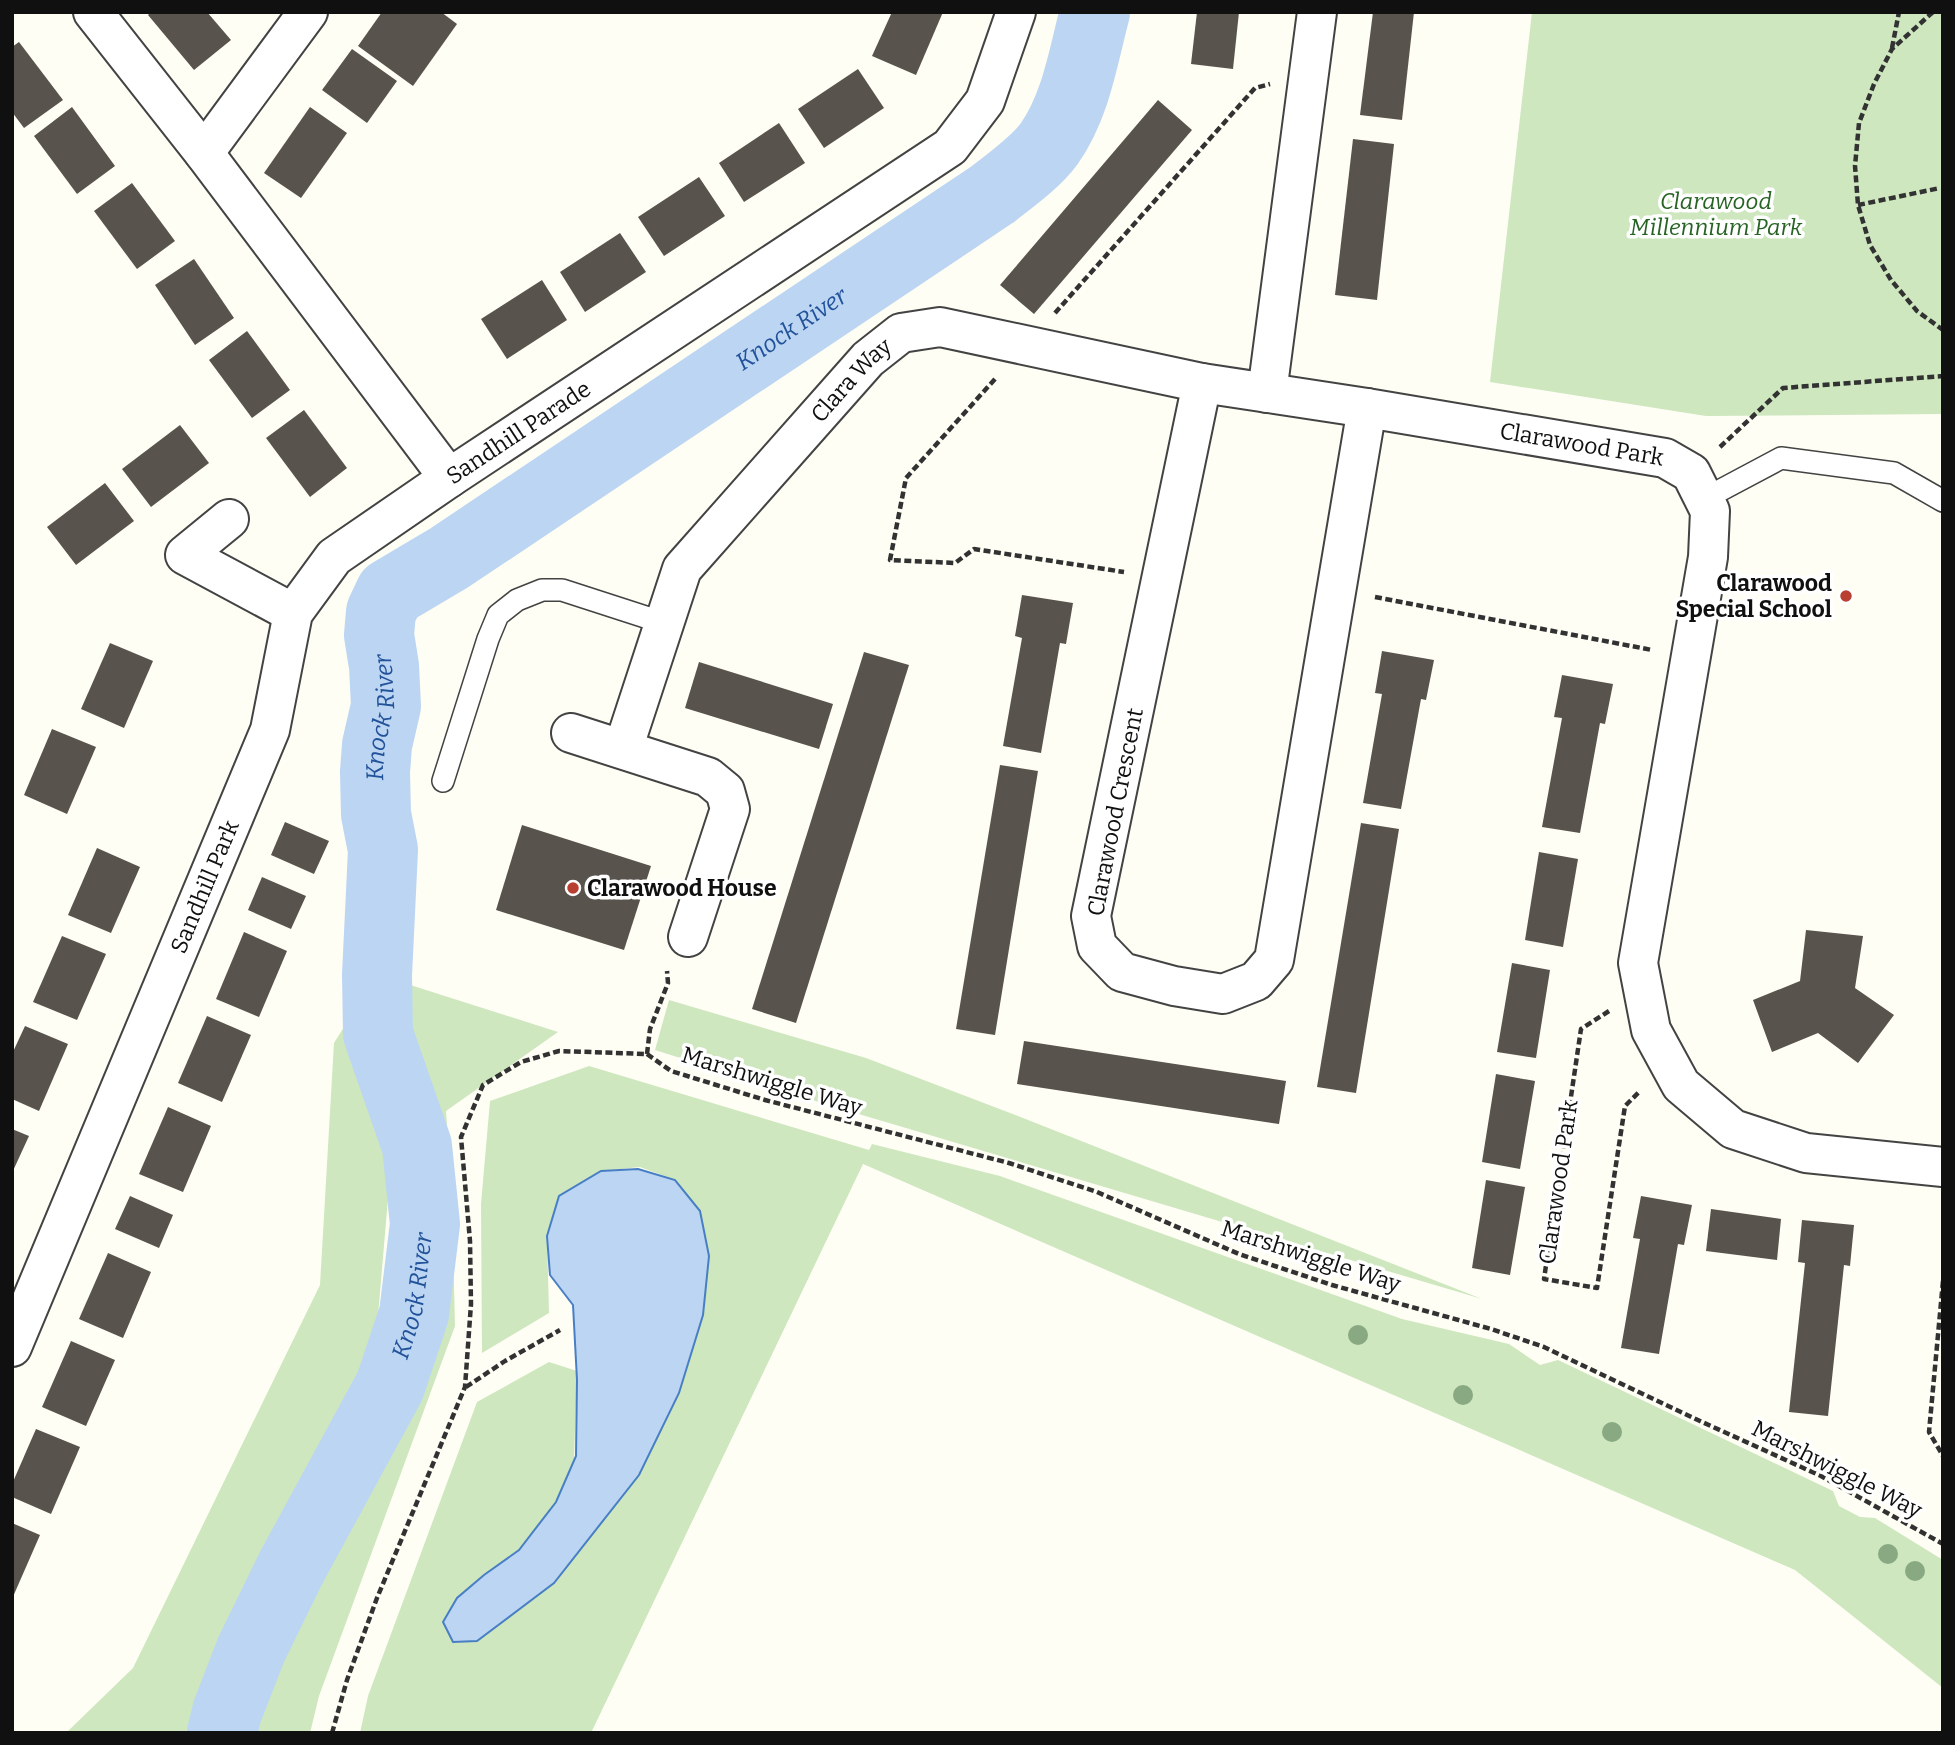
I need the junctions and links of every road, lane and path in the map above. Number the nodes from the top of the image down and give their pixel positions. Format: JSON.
{"nodes":[{"id":1,"x":93,"y":12,"type":"edge"},
{"id":2,"x":308,"y":12,"type":"edge"},
{"id":3,"x":1016,"y":12,"type":"edge"},
{"id":4,"x":1317,"y":12,"type":"edge"},
{"id":5,"x":1899,"y":12,"type":"edge"},
{"id":6,"x":1933,"y":12,"type":"edge"},
{"id":7,"x":1892,"y":49,"type":"junction"},
{"id":8,"x":1308,"y":72,"type":"junction"},
{"id":9,"x":204,"y":153,"type":"junction"},
{"id":10,"x":1940,"y":188,"type":"dead end"},
{"id":11,"x":1858,"y":205,"type":"junction"},
{"id":12,"x":1943,"y":330,"type":"edge"},
{"id":13,"x":1025,"y":346,"type":"junction"},
{"id":14,"x":1943,"y":376,"type":"edge"},
{"id":15,"x":1202,"y":383,"type":"junction"},
{"id":16,"x":1268,"y":393,"type":"junction"},
{"id":17,"x":1367,"y":408,"type":"junction"},
{"id":18,"x":449,"y":478,"type":"junction"},
{"id":19,"x":1697,"y":486,"type":"junction"},
{"id":20,"x":1943,"y":501,"type":"edge"},
{"id":21,"x":229,"y":519,"type":"dead end"},
{"id":22,"x":1161,"y":578,"type":"junction"},
{"id":23,"x":1336,"y":590,"type":"junction"},
{"id":24,"x":293,"y":613,"type":"junction"},
{"id":25,"x":664,"y":623,"type":"junction"},
{"id":26,"x":1690,"y":657,"type":"junction"},
{"id":27,"x":571,"y":733,"type":"dead end"},
{"id":28,"x":623,"y":749,"type":"junction"},
{"id":29,"x":443,"y":781,"type":"dead end"},
{"id":30,"x":688,"y":937,"type":"joint"},
{"id":31,"x":1643,"y":990,"type":"junction"},
{"id":32,"x":647,"y":1054,"type":"junction"},
{"id":33,"x":1668,"y":1061,"type":"junction"},
{"id":34,"x":1943,"y":1167,"type":"edge"},
{"id":35,"x":1943,"y":1281,"type":"edge"},
{"id":36,"x":24,"y":1288,"type":"edge"},
{"id":37,"x":560,"y":1330,"type":"dead end"},
{"id":38,"x":12,"y":1347,"type":"edge"},
{"id":39,"x":466,"y":1387,"type":"junction"},
{"id":40,"x":1943,"y":1456,"type":"edge"},
{"id":41,"x":1943,"y":1544,"type":"edge"},
{"id":42,"x":332,"y":1733,"type":"edge"}],
"edges":[{"from":1,"to":9,"type":"street","name":"Sandhill Parade"},
{"from":2,"to":9,"type":"street"},
{"from":3,"to":18,"type":"street","name":"Sandhill Parade"},
{"from":4,"to":8,"type":"street"},
{"from":5,"to":7,"type":"path"},
{"from":6,"to":7,"type":"path"},
{"from":7,"to":11,"type":"path"},
{"from":8,"to":13,"type":"path"},
{"from":8,"to":16,"type":"street"},
{"from":9,"to":18,"type":"street","name":"Sandhill Parade"},
{"from":10,"to":11,"type":"path"},
{"from":11,"to":12,"type":"path"},
{"from":13,"to":15,"type":"street","name":"Clara Way"},
{"from":13,"to":22,"type":"path"},
{"from":13,"to":25,"type":"street","name":"Clara Way"},
{"from":14,"to":19,"type":"path"},
{"from":15,"to":16,"type":"street","name":"Clara Way"},
{"from":15,"to":22,"type":"street","name":"Clarawood Crescent"},
{"from":16,"to":17,"type":"street","name":"Clarawood Park"},
{"from":17,"to":19,"type":"street","name":"Clarawood Park"},
{"from":17,"to":23,"type":"street","name":"Clarawood Crescent"},
{"from":18,"to":24,"type":"street","name":"Sandhill Park"},
{"from":19,"to":20,"type":"lane"},
{"from":19,"to":26,"type":"street"},
{"from":21,"to":24,"type":"street"},
{"from":22,"to":23,"type":"street","name":"Clarawood Crescent"},
{"from":23,"to":26,"type":"path"},
{"from":24,"to":36,"type":"street","name":"Sandhill Park"},
{"from":25,"to":28,"type":"street","name":"Clara Way"},
{"from":25,"to":29,"type":"lane"},
{"from":26,"to":31,"type":"street"},
{"from":27,"to":28,"type":"street"},
{"from":28,"to":30,"type":"street"},
{"from":30,"to":32,"type":"path"},
{"from":31,"to":33,"type":"street"},
{"from":31,"to":33,"type":"path","name":"Clarawood Park"},
{"from":32,"to":39,"type":"path"},
{"from":32,"to":41,"type":"path","name":"Marshwiggle Way"},
{"from":33,"to":34,"type":"street"},
{"from":35,"to":40,"type":"path"},
{"from":36,"to":38,"type":"street","name":"Sandhill Park"},
{"from":37,"to":39,"type":"path"},
{"from":39,"to":42,"type":"path"}]}
